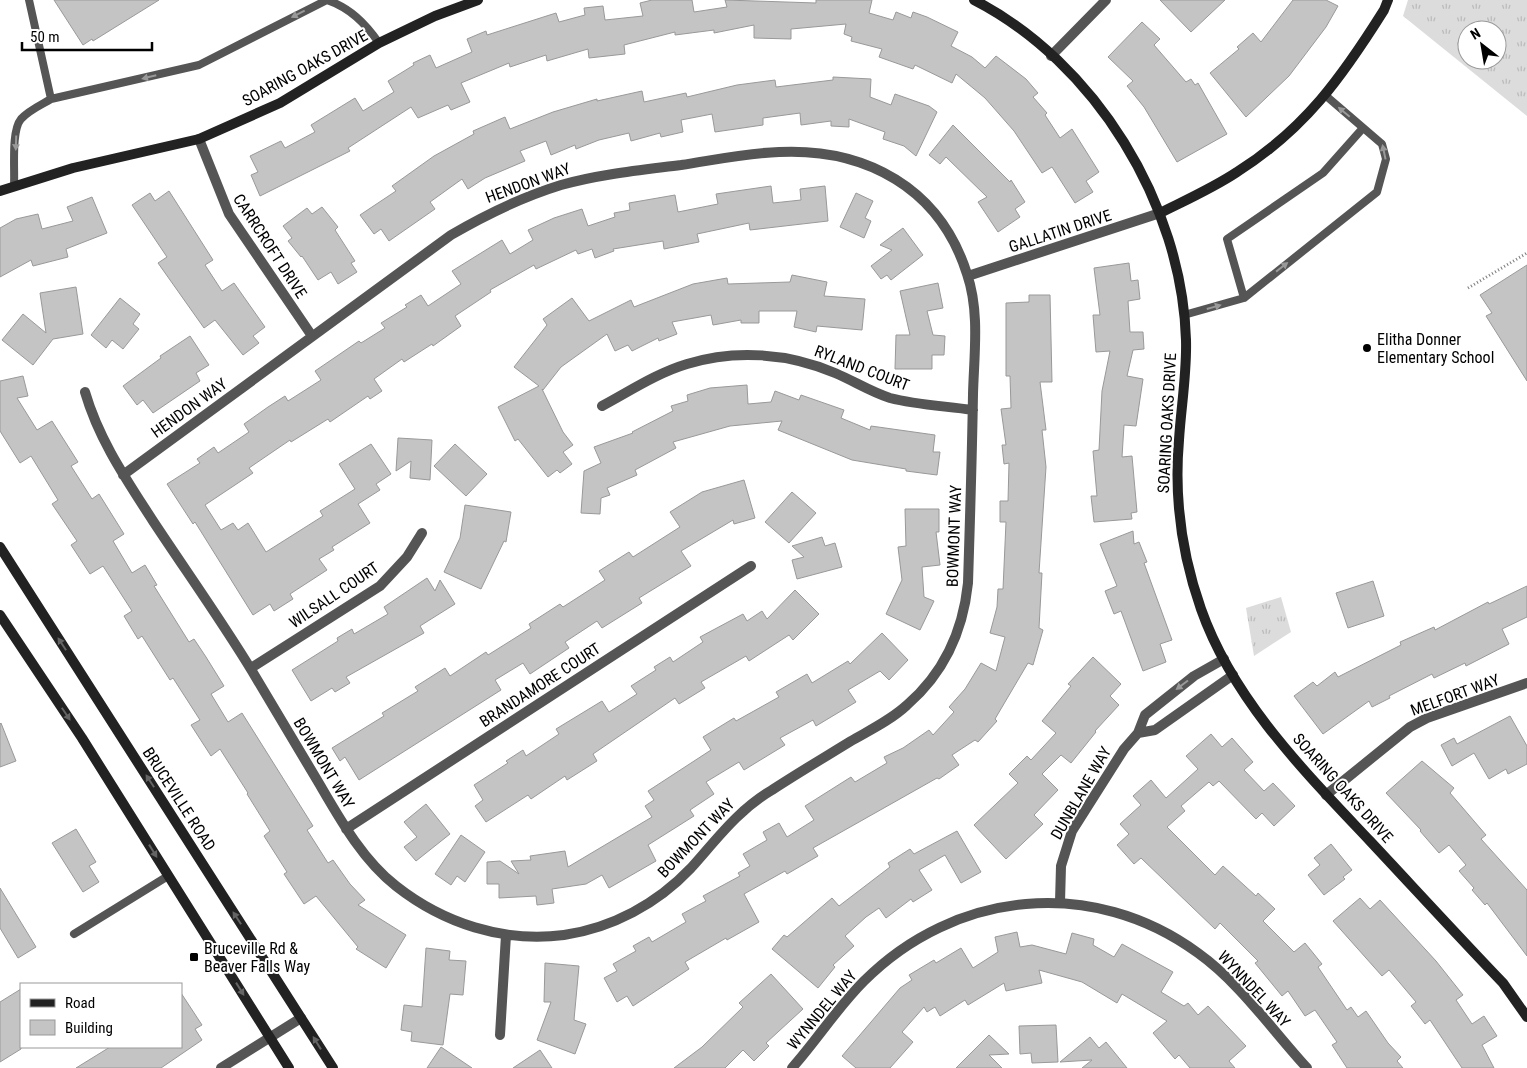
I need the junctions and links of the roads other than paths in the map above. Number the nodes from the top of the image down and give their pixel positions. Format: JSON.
{"nodes":[{"id":1,"x":29,"y":0,"type":"edge"},
{"id":2,"x":478,"y":0,"type":"edge"},
{"id":3,"x":974,"y":0,"type":"edge"},
{"id":4,"x":1106,"y":0,"type":"edge"},
{"id":5,"x":1388,"y":0,"type":"edge"},
{"id":6,"x":379,"y":44,"type":"junction"},
{"id":7,"x":1051,"y":56,"type":"junction"},
{"id":8,"x":1325,"y":96,"type":"junction"},
{"id":9,"x":51,"y":99,"type":"junction"},
{"id":10,"x":1363,"y":128,"type":"junction"},
{"id":11,"x":199,"y":139,"type":"junction"},
{"id":12,"x":14,"y":185,"type":"junction"},
{"id":13,"x":0,"y":191,"type":"edge"},
{"id":14,"x":1160,"y":213,"type":"junction"},
{"id":15,"x":968,"y":276,"type":"junction"},
{"id":16,"x":1244,"y":298,"type":"junction"},
{"id":17,"x":1184,"y":316,"type":"junction"},
{"id":18,"x":312,"y":336,"type":"junction"},
{"id":19,"x":85,"y":392,"type":"dead end"},
{"id":20,"x":602,"y":406,"type":"dead end"},
{"id":21,"x":973,"y":410,"type":"junction"},
{"id":22,"x":123,"y":475,"type":"junction"},
{"id":23,"x":422,"y":534,"type":"dead end"},
{"id":24,"x":0,"y":547,"type":"edge"},
{"id":25,"x":751,"y":566,"type":"dead end"},
{"id":26,"x":0,"y":615,"type":"edge"},
{"id":27,"x":1224,"y":659,"type":"junction"},
{"id":28,"x":251,"y":668,"type":"junction"},
{"id":29,"x":1234,"y":674,"type":"junction"},
{"id":30,"x":1525,"y":688,"type":"edge"},
{"id":31,"x":1138,"y":734,"type":"junction"},
{"id":32,"x":1326,"y":795,"type":"junction"},
{"id":33,"x":346,"y":829,"type":"junction"},
{"id":34,"x":168,"y":876,"type":"junction"},
{"id":35,"x":1060,"y":902,"type":"junction"},
{"id":36,"x":74,"y":934,"type":"dead end"},
{"id":37,"x":506,"y":935,"type":"junction"},
{"id":38,"x":1527,"y":1017,"type":"edge"},
{"id":39,"x":301,"y":1018,"type":"junction"},
{"id":40,"x":500,"y":1035,"type":"dead end"},
{"id":41,"x":270,"y":1036,"type":"junction"},
{"id":42,"x":221,"y":1068,"type":"edge"},
{"id":43,"x":289,"y":1068,"type":"edge"},
{"id":44,"x":333,"y":1068,"type":"edge"},
{"id":45,"x":792,"y":1068,"type":"edge"},
{"id":46,"x":1307,"y":1068,"type":"edge"}],
"edges":[{"from":1,"to":9,"type":"lane"},
{"from":2,"to":6,"type":"street","name":"SOARING OAKS DRIVE"},
{"from":3,"to":7,"type":"street","name":"SOARING OAKS DRIVE"},
{"from":4,"to":7,"type":"street"},
{"from":5,"to":8,"type":"street"},
{"from":6,"to":9,"type":"lane","one_way":true},
{"from":6,"to":11,"type":"street","name":"SOARING OAKS DRIVE"},
{"from":7,"to":14,"type":"street","name":"SOARING OAKS DRIVE"},
{"from":10,"to":8,"type":"lane","one_way":true},
{"from":8,"to":14,"type":"street"},
{"from":9,"to":12,"type":"lane","one_way":true},
{"from":10,"to":16,"type":"lane"},
{"from":16,"to":10,"type":"lane","one_way":true},
{"from":11,"to":12,"type":"street","name":"SOARING OAKS DRIVE"},
{"from":11,"to":18,"type":"street","name":"CARRCROFT DRIVE"},
{"from":12,"to":13,"type":"street","name":"SOARING OAKS DRIVE"},
{"from":14,"to":15,"type":"street","name":"GALLATIN DRIVE"},
{"from":14,"to":17,"type":"street","name":"SOARING OAKS DRIVE"},
{"from":15,"to":18,"type":"street","name":"HENDON WAY"},
{"from":15,"to":21,"type":"street","name":"BOWMONT WAY"},
{"from":17,"to":16,"type":"lane","one_way":true},
{"from":17,"to":27,"type":"street","name":"SOARING OAKS DRIVE"},
{"from":18,"to":22,"type":"street","name":"HENDON WAY"},
{"from":19,"to":22,"type":"street","name":"BOWMONT WAY"},
{"from":20,"to":21,"type":"street","name":"RYLAND COURT"},
{"from":21,"to":37,"type":"street","name":"BOWMONT WAY"},
{"from":22,"to":28,"type":"street","name":"BOWMONT WAY"},
{"from":23,"to":28,"type":"street","name":"WILSALL COURT"},
{"from":39,"to":24,"type":"street","name":"BRUCEVILLE ROAD","one_way":true},
{"from":25,"to":33,"type":"street","name":"BRANDAMORE COURT"},
{"from":26,"to":34,"type":"street","one_way":true},
{"from":27,"to":29,"type":"street","name":"SOARING OAKS DRIVE"},
{"from":27,"to":31,"type":"street","name":"DUNBLANE WAY","one_way":true},
{"from":28,"to":33,"type":"street","name":"BOWMONT WAY"},
{"from":29,"to":31,"type":"street","name":"DUNBLANE WAY"},
{"from":29,"to":32,"type":"street","name":"SOARING OAKS DRIVE"},
{"from":30,"to":32,"type":"street","name":"MELFORT WAY"},
{"from":31,"to":35,"type":"street","name":"DUNBLANE WAY"},
{"from":32,"to":38,"type":"street","name":"SOARING OAKS DRIVE"},
{"from":33,"to":37,"type":"street","name":"BOWMONT WAY"},
{"from":34,"to":36,"type":"lane"},
{"from":34,"to":41,"type":"street","one_way":true},
{"from":35,"to":45,"type":"street","name":"WYNNDEL WAY"},
{"from":35,"to":46,"type":"street","name":"WYNNDEL WAY"},
{"from":37,"to":40,"type":"street"},
{"from":39,"to":41,"type":"street"},
{"from":44,"to":39,"type":"street","name":"BRUCEVILLE ROAD","one_way":true},
{"from":41,"to":42,"type":"street"},
{"from":41,"to":43,"type":"street"}]}
